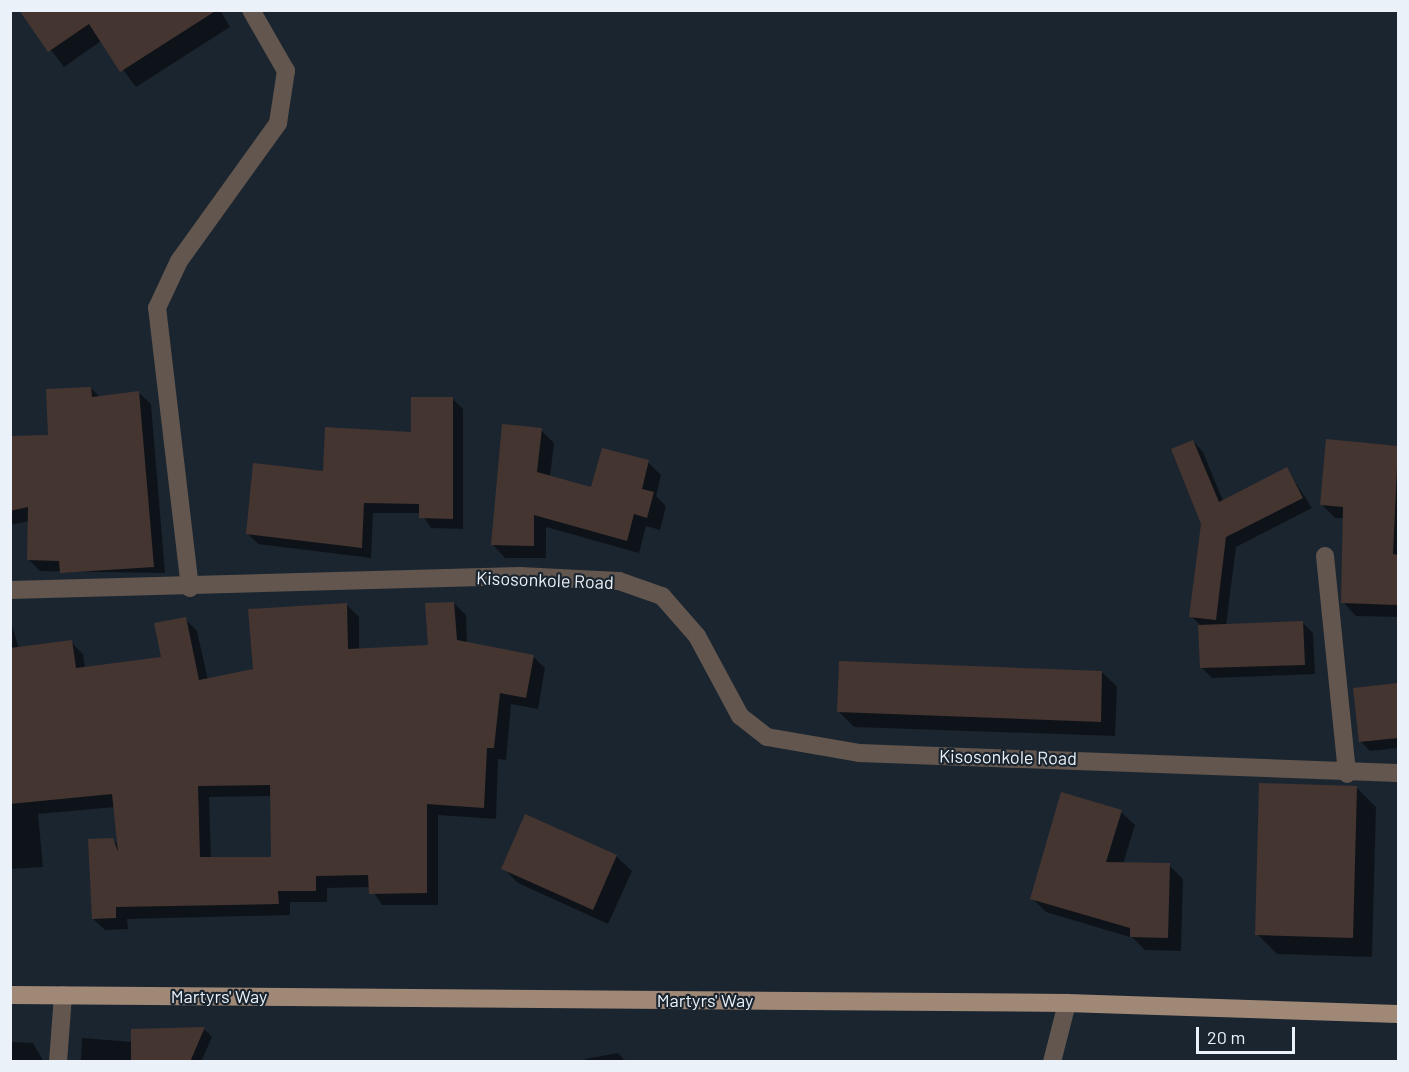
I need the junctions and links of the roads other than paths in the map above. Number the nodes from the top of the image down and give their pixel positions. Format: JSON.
{"nodes":[{"id":1,"x":251,"y":10,"type":"edge"},
{"id":2,"x":1325,"y":556,"type":"dead end"},
{"id":3,"x":190,"y":588,"type":"junction"},
{"id":4,"x":10,"y":590,"type":"edge"},
{"id":5,"x":1398,"y":773,"type":"edge"},
{"id":6,"x":1347,"y":774,"type":"junction"},
{"id":7,"x":10,"y":995,"type":"edge"},
{"id":8,"x":63,"y":995,"type":"junction"},
{"id":9,"x":1067,"y":1003,"type":"junction"},
{"id":10,"x":1398,"y":1014,"type":"edge"},
{"id":11,"x":58,"y":1062,"type":"edge"},
{"id":12,"x":1052,"y":1062,"type":"edge"}],
"edges":[{"from":1,"to":3,"type":"street"},
{"from":2,"to":6,"type":"street"},
{"from":3,"to":4,"type":"street","name":"Kisosonkole Road"},
{"from":3,"to":6,"type":"street","name":"Kisosonkole Road"},
{"from":5,"to":6,"type":"street","name":"Kisosonkole Road"},
{"from":7,"to":8,"type":"main road","name":"Martyrs' Way"},
{"from":8,"to":9,"type":"main road","name":"Martyrs' Way"},
{"from":8,"to":11,"type":"street"},
{"from":9,"to":10,"type":"main road","name":"Martyrs' Way"},
{"from":9,"to":12,"type":"street"}]}
